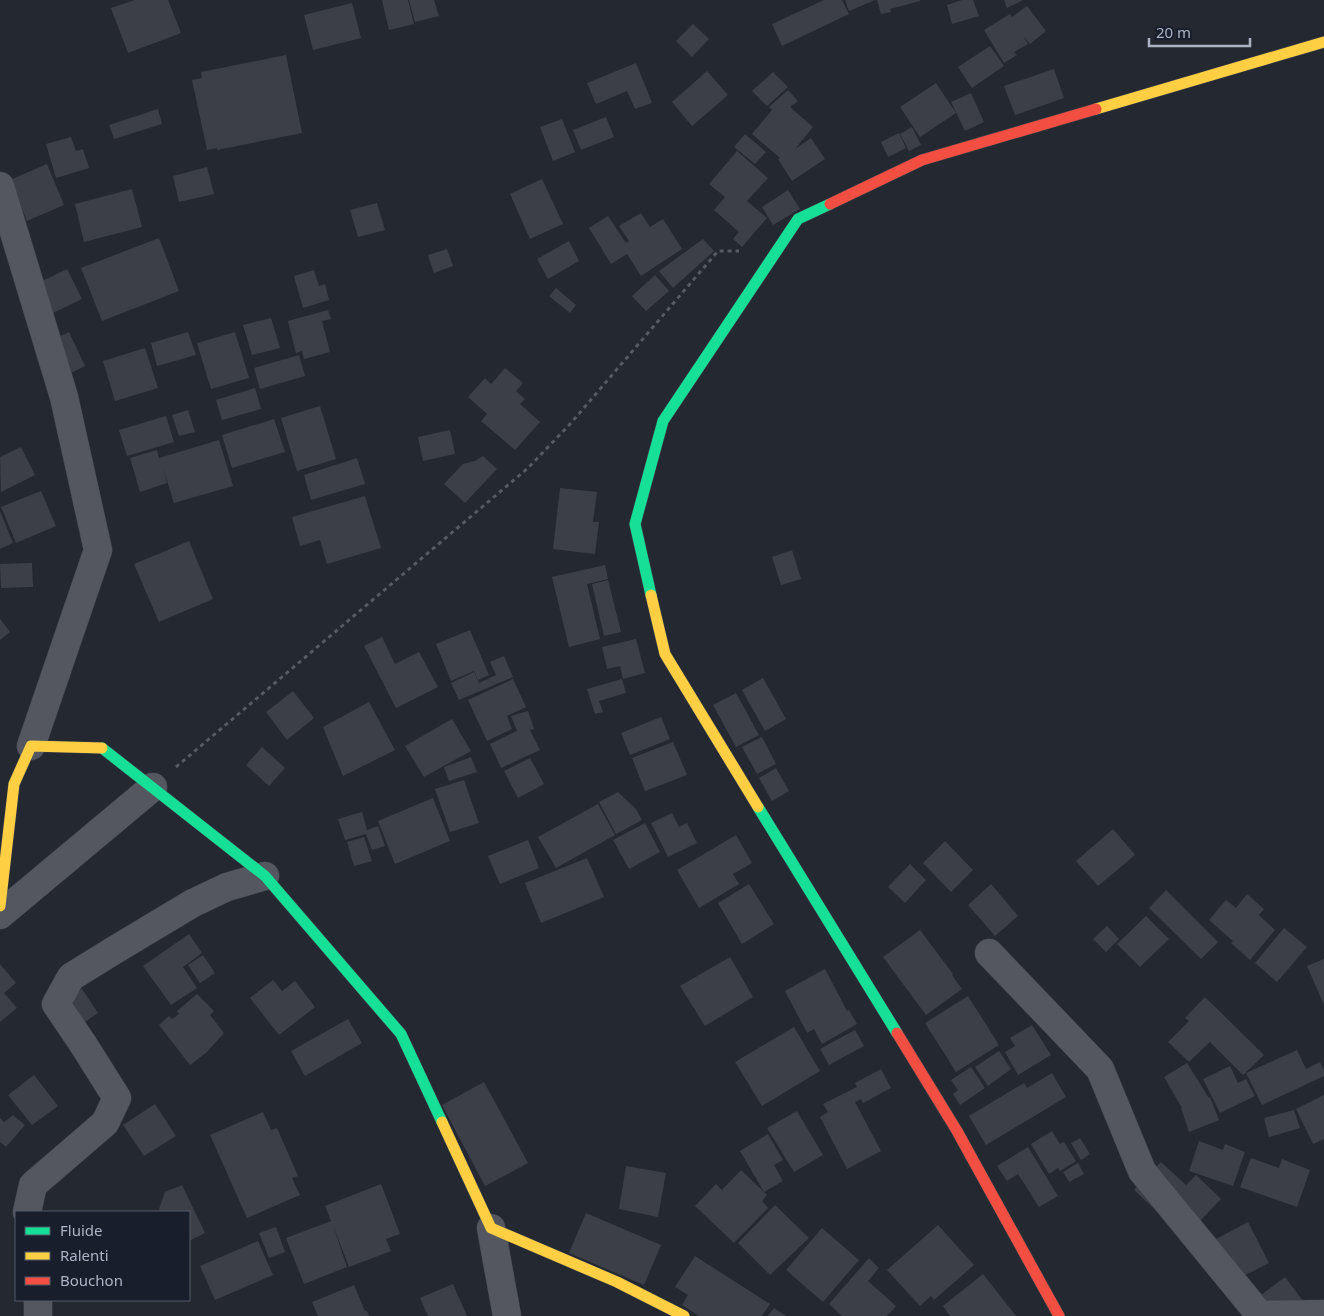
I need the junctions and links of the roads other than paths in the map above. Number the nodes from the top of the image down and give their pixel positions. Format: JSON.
{"nodes":[{"id":1,"x":1324,"y":42,"type":"edge"},
{"id":2,"x":0,"y":186,"type":"edge"},
{"id":3,"x":31,"y":746,"type":"junction"},
{"id":4,"x":153,"y":787,"type":"junction"},
{"id":5,"x":265,"y":876,"type":"junction"},
{"id":6,"x":0,"y":906,"type":"edge"},
{"id":7,"x":0,"y":915,"type":"edge"},
{"id":8,"x":989,"y":953,"type":"dead end"},
{"id":9,"x":27,"y":1211,"type":"edge"},
{"id":10,"x":491,"y":1228,"type":"junction"},
{"id":11,"x":38,"y":1301,"type":"edge"},
{"id":12,"x":1324,"y":1314,"type":"edge"},
{"id":13,"x":38,"y":1316,"type":"edge"},
{"id":14,"x":507,"y":1316,"type":"edge"},
{"id":15,"x":684,"y":1316,"type":"edge"},
{"id":16,"x":1059,"y":1316,"type":"edge"}],
"edges":[{"from":1,"to":16,"type":"street"},
{"from":2,"to":3,"type":"street"},
{"from":3,"to":4,"type":"street"},
{"from":3,"to":6,"type":"street"},
{"from":4,"to":5,"type":"street"},
{"from":4,"to":7,"type":"street"},
{"from":5,"to":9,"type":"street"},
{"from":5,"to":10,"type":"street"},
{"from":8,"to":12,"type":"street"},
{"from":10,"to":14,"type":"street"},
{"from":10,"to":15,"type":"street"},
{"from":11,"to":13,"type":"street"}]}
